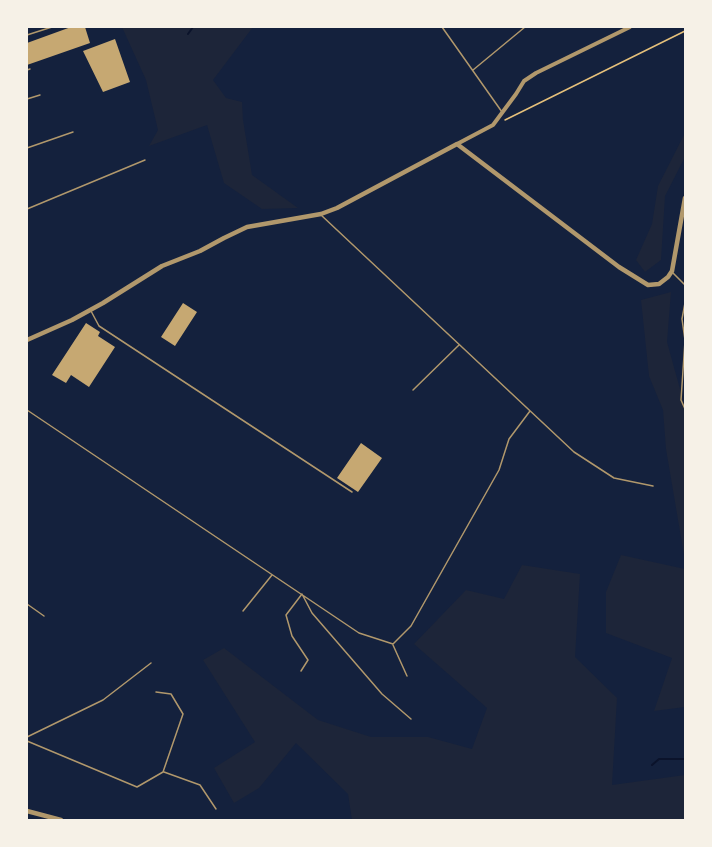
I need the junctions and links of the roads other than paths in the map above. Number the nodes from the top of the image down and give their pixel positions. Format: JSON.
{"nodes":[{"id":1,"x":52,"y":27,"type":"edge"},
{"id":2,"x":442,"y":27,"type":"edge"},
{"id":3,"x":525,"y":27,"type":"edge"},
{"id":4,"x":630,"y":27,"type":"edge"},
{"id":5,"x":27,"y":35,"type":"edge"},
{"id":6,"x":472,"y":70,"type":"junction"},
{"id":7,"x":40,"y":95,"type":"dead end"},
{"id":8,"x":27,"y":99,"type":"edge"},
{"id":9,"x":502,"y":113,"type":"junction"},
{"id":10,"x":73,"y":132,"type":"dead end"},
{"id":11,"x":457,"y":144,"type":"junction"},
{"id":12,"x":27,"y":148,"type":"edge"},
{"id":13,"x":145,"y":160,"type":"dead end"},
{"id":14,"x":685,"y":198,"type":"edge"},
{"id":15,"x":27,"y":209,"type":"edge"},
{"id":16,"x":321,"y":214,"type":"junction"},
{"id":17,"x":672,"y":271,"type":"junction"},
{"id":18,"x":685,"y":285,"type":"edge"},
{"id":19,"x":685,"y":303,"type":"edge"},
{"id":20,"x":91,"y":310,"type":"junction"},
{"id":21,"x":27,"y":340,"type":"edge"},
{"id":22,"x":685,"y":340,"type":"edge"},
{"id":23,"x":459,"y":345,"type":"junction"},
{"id":24,"x":413,"y":390,"type":"dead end"},
{"id":25,"x":685,"y":409,"type":"edge"},
{"id":26,"x":27,"y":410,"type":"edge"},
{"id":27,"x":530,"y":411,"type":"junction"},
{"id":28,"x":653,"y":486,"type":"dead end"},
{"id":29,"x":352,"y":492,"type":"dead end"},
{"id":30,"x":273,"y":574,"type":"junction"},
{"id":31,"x":302,"y":594,"type":"junction"},
{"id":32,"x":27,"y":604,"type":"edge"},
{"id":33,"x":243,"y":611,"type":"dead end"},
{"id":34,"x":44,"y":616,"type":"dead end"},
{"id":35,"x":393,"y":644,"type":"junction"},
{"id":36,"x":151,"y":663,"type":"dead end"},
{"id":37,"x":301,"y":671,"type":"dead end"},
{"id":38,"x":407,"y":676,"type":"dead end"},
{"id":39,"x":156,"y":692,"type":"dead end"},
{"id":40,"x":411,"y":719,"type":"dead end"},
{"id":41,"x":27,"y":737,"type":"edge"},
{"id":42,"x":27,"y":741,"type":"edge"},
{"id":43,"x":163,"y":772,"type":"junction"},
{"id":44,"x":216,"y":808,"type":"dead end"},
{"id":45,"x":27,"y":811,"type":"edge"},
{"id":46,"x":61,"y":820,"type":"edge"}],
"edges":[{"from":1,"to":5,"type":"lane"},
{"from":2,"to":6,"type":"lane"},
{"from":3,"to":6,"type":"lane"},
{"from":4,"to":9,"type":"street"},
{"from":6,"to":9,"type":"lane"},
{"from":7,"to":8,"type":"lane"},
{"from":9,"to":11,"type":"street"},
{"from":10,"to":12,"type":"lane"},
{"from":11,"to":16,"type":"street"},
{"from":11,"to":17,"type":"street"},
{"from":13,"to":15,"type":"lane"},
{"from":14,"to":17,"type":"street"},
{"from":16,"to":20,"type":"street"},
{"from":16,"to":23,"type":"lane"},
{"from":17,"to":18,"type":"lane"},
{"from":19,"to":22,"type":"lane"},
{"from":20,"to":21,"type":"street"},
{"from":20,"to":29,"type":"lane"},
{"from":22,"to":25,"type":"lane"},
{"from":23,"to":24,"type":"lane"},
{"from":23,"to":27,"type":"lane"},
{"from":26,"to":30,"type":"lane"},
{"from":27,"to":28,"type":"lane"},
{"from":27,"to":35,"type":"lane"},
{"from":30,"to":31,"type":"lane"},
{"from":30,"to":33,"type":"lane"},
{"from":31,"to":35,"type":"lane"},
{"from":31,"to":37,"type":"lane"},
{"from":31,"to":40,"type":"lane"},
{"from":32,"to":34,"type":"lane"},
{"from":35,"to":38,"type":"lane"},
{"from":36,"to":41,"type":"lane"},
{"from":39,"to":43,"type":"lane"},
{"from":42,"to":43,"type":"lane"},
{"from":43,"to":44,"type":"lane"},
{"from":45,"to":46,"type":"street"}]}
